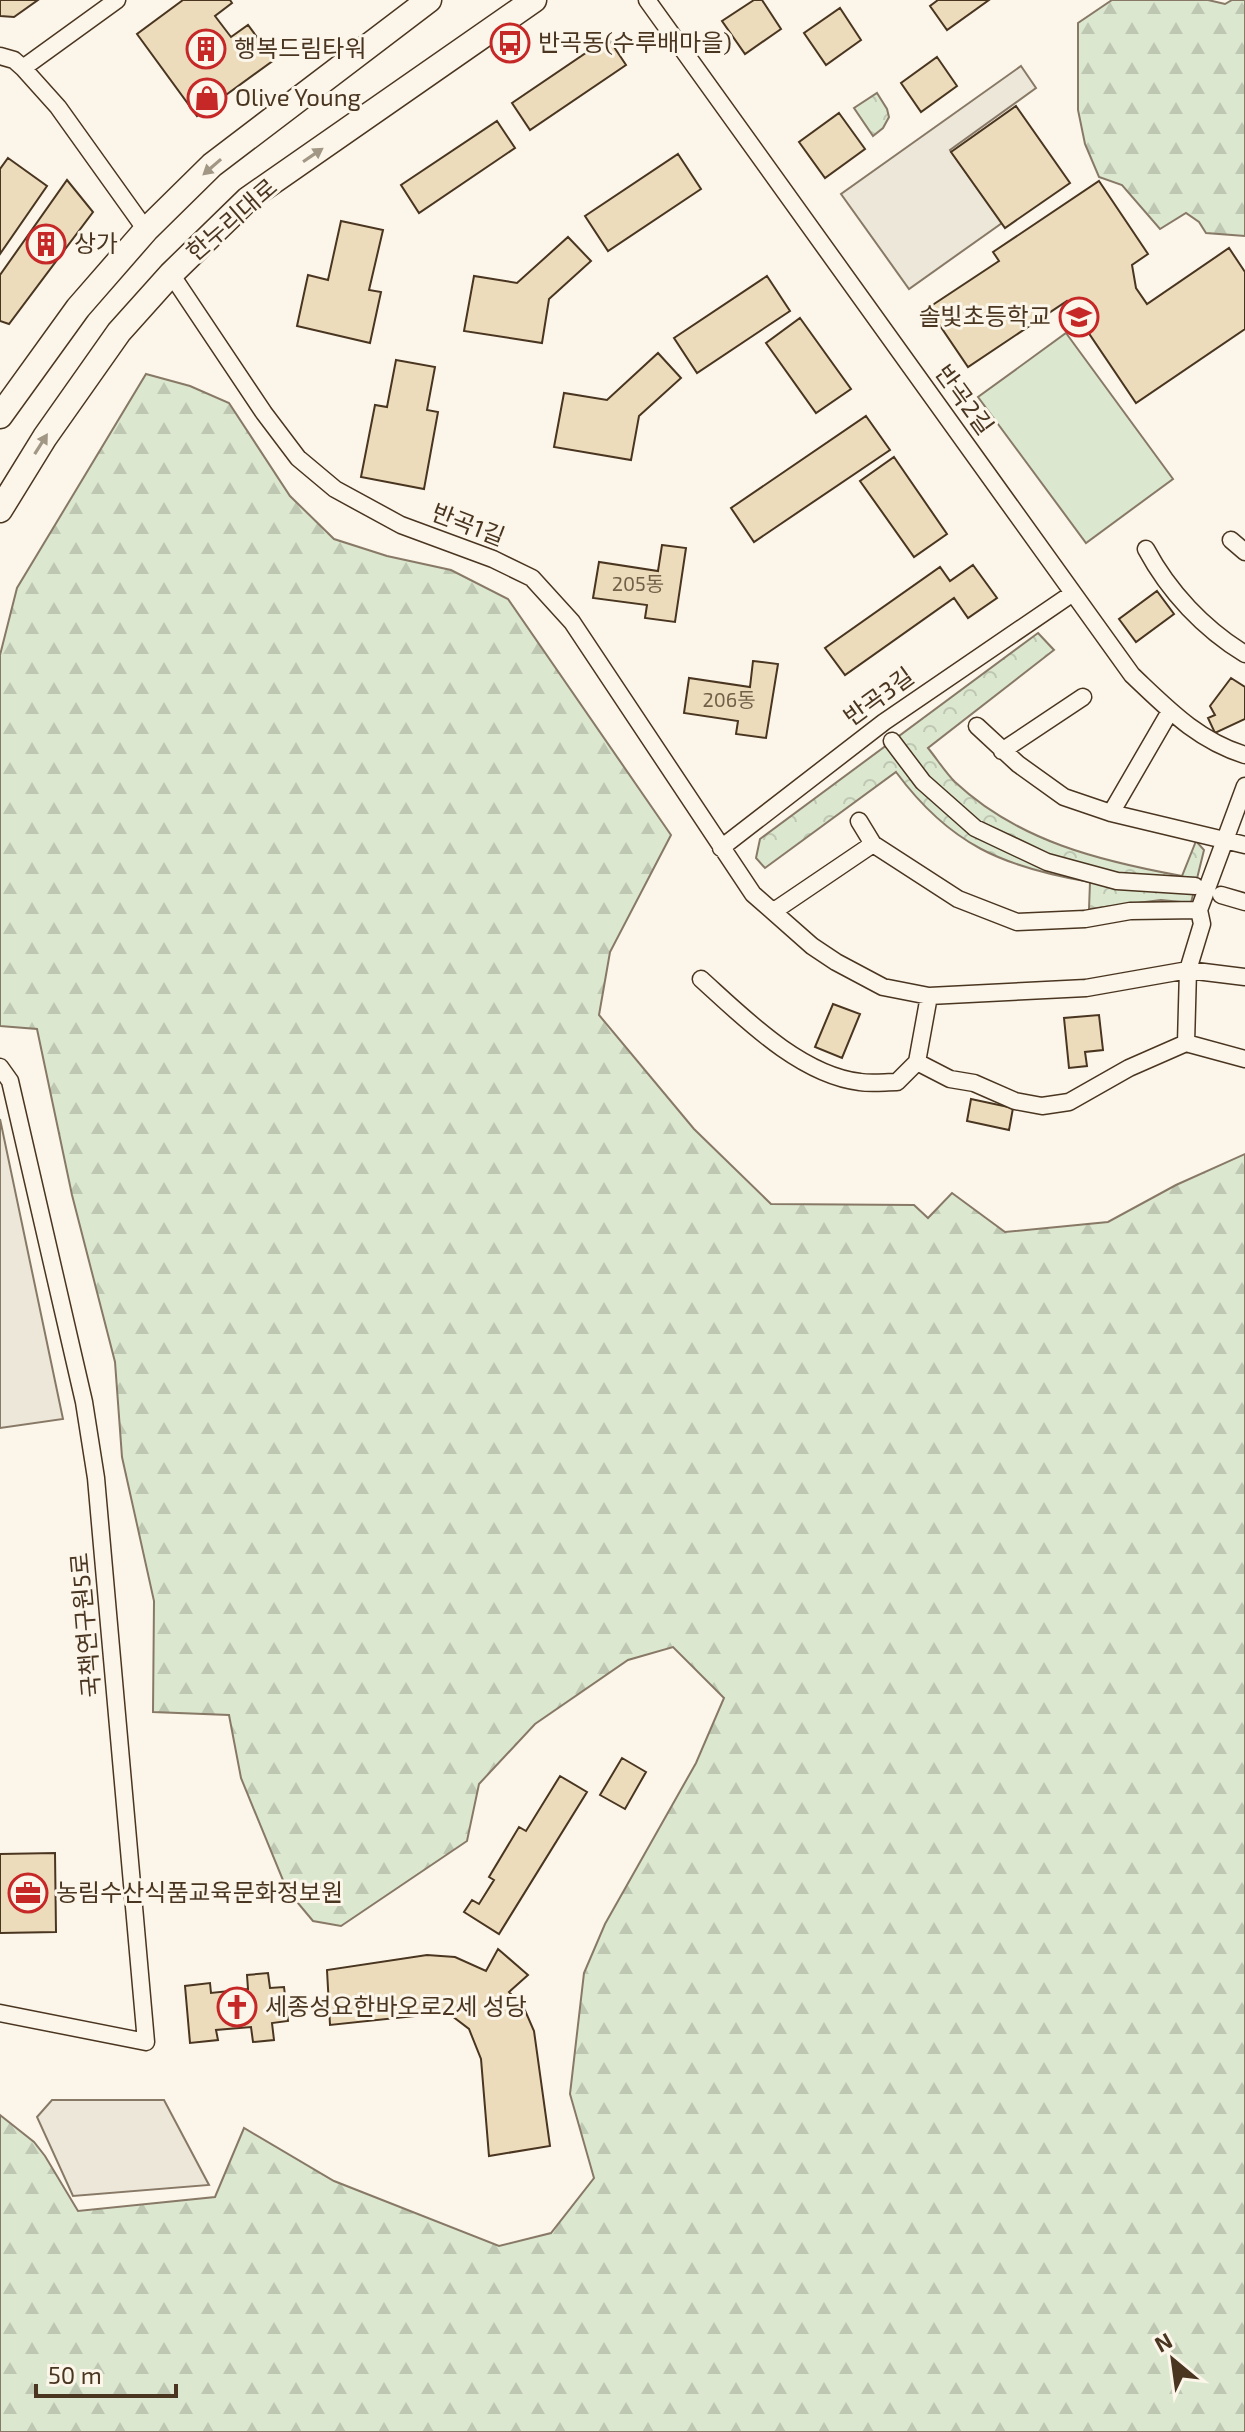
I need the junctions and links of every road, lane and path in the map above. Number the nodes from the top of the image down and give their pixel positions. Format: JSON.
{"nodes":[{"id":1,"x":117,"y":0,"type":"edge"},
{"id":2,"x":429,"y":0,"type":"edge"},
{"id":3,"x":534,"y":0,"type":"edge"},
{"id":4,"x":647,"y":0,"type":"edge"},
{"id":5,"x":0,"y":56,"type":"edge"},
{"id":6,"x":23,"y":68,"type":"junction"},
{"id":7,"x":146,"y":230,"type":"junction"},
{"id":8,"x":171,"y":274,"type":"junction"},
{"id":9,"x":0,"y":416,"type":"edge"},
{"id":10,"x":0,"y":510,"type":"edge"},
{"id":11,"x":1231,"y":540,"type":"dead end"},
{"id":12,"x":1146,"y":549,"type":"dead end"},
{"id":13,"x":1245,"y":552,"type":"edge"},
{"id":14,"x":1073,"y":593,"type":"junction"},
{"id":15,"x":1245,"y":654,"type":"edge"},
{"id":16,"x":1083,"y":697,"type":"dead end"},
{"id":17,"x":1169,"y":713,"type":"junction"},
{"id":18,"x":977,"y":726,"type":"dead end"},
{"id":19,"x":892,"y":741,"type":"dead end"},
{"id":20,"x":1002,"y":751,"type":"junction"},
{"id":21,"x":1245,"y":755,"type":"edge"},
{"id":22,"x":1245,"y":786,"type":"edge"},
{"id":23,"x":1111,"y":813,"type":"junction"},
{"id":24,"x":859,"y":821,"type":"dead end"},
{"id":25,"x":1224,"y":841,"type":"junction"},
{"id":26,"x":873,"y":844,"type":"junction"},
{"id":27,"x":1245,"y":845,"type":"edge"},
{"id":28,"x":721,"y":848,"type":"junction"},
{"id":29,"x":1195,"y":886,"type":"dead end"},
{"id":30,"x":1221,"y":895,"type":"dead end"},
{"id":31,"x":1245,"y":902,"type":"edge"},
{"id":32,"x":1199,"y":910,"type":"junction"},
{"id":33,"x":774,"y":911,"type":"junction"},
{"id":34,"x":1188,"y":970,"type":"junction"},
{"id":35,"x":1245,"y":977,"type":"edge"},
{"id":36,"x":701,"y":979,"type":"dead end"},
{"id":37,"x":929,"y":996,"type":"junction"},
{"id":38,"x":1186,"y":1043,"type":"junction"},
{"id":39,"x":1245,"y":1059,"type":"edge"},
{"id":40,"x":917,"y":1062,"type":"junction"},
{"id":41,"x":0,"y":1067,"type":"edge"},
{"id":42,"x":0,"y":2013,"type":"edge"}],
"edges":[{"from":1,"to":6,"type":"street"},
{"from":2,"to":7,"type":"street","name":"한누리대로","one_way":true},
{"from":8,"to":3,"type":"street","name":"한누리대로","one_way":true},
{"from":4,"to":14,"type":"street","name":"반곡2길"},
{"from":5,"to":6,"type":"street"},
{"from":6,"to":7,"type":"street"},
{"from":7,"to":9,"type":"street","name":"한누리대로"},
{"from":10,"to":8,"type":"street","name":"한누리대로","one_way":true},
{"from":8,"to":28,"type":"street","name":"반곡1길"},
{"from":11,"to":13,"type":"street"},
{"from":12,"to":15,"type":"street"},
{"from":14,"to":17,"type":"street","name":"반곡2길"},
{"from":14,"to":28,"type":"street","name":"반곡3길"},
{"from":16,"to":20,"type":"street"},
{"from":17,"to":21,"type":"street","name":"반곡2길"},
{"from":17,"to":23,"type":"street"},
{"from":18,"to":20,"type":"street"},
{"from":19,"to":29,"type":"street"},
{"from":20,"to":23,"type":"street"},
{"from":22,"to":25,"type":"street"},
{"from":23,"to":25,"type":"street"},
{"from":24,"to":26,"type":"street"},
{"from":25,"to":27,"type":"street"},
{"from":25,"to":32,"type":"street"},
{"from":26,"to":32,"type":"street"},
{"from":26,"to":33,"type":"street"},
{"from":28,"to":33,"type":"street","name":"반곡1길"},
{"from":30,"to":31,"type":"street"},
{"from":32,"to":34,"type":"street"},
{"from":33,"to":37,"type":"street","name":"반곡1길"},
{"from":34,"to":35,"type":"street","name":"반곡1길"},
{"from":34,"to":37,"type":"street","name":"반곡1길"},
{"from":34,"to":38,"type":"street"},
{"from":36,"to":40,"type":"street"},
{"from":37,"to":40,"type":"street"},
{"from":38,"to":39,"type":"street"},
{"from":38,"to":40,"type":"street"},
{"from":41,"to":42,"type":"street","name":"국책연구원5로"}]}
